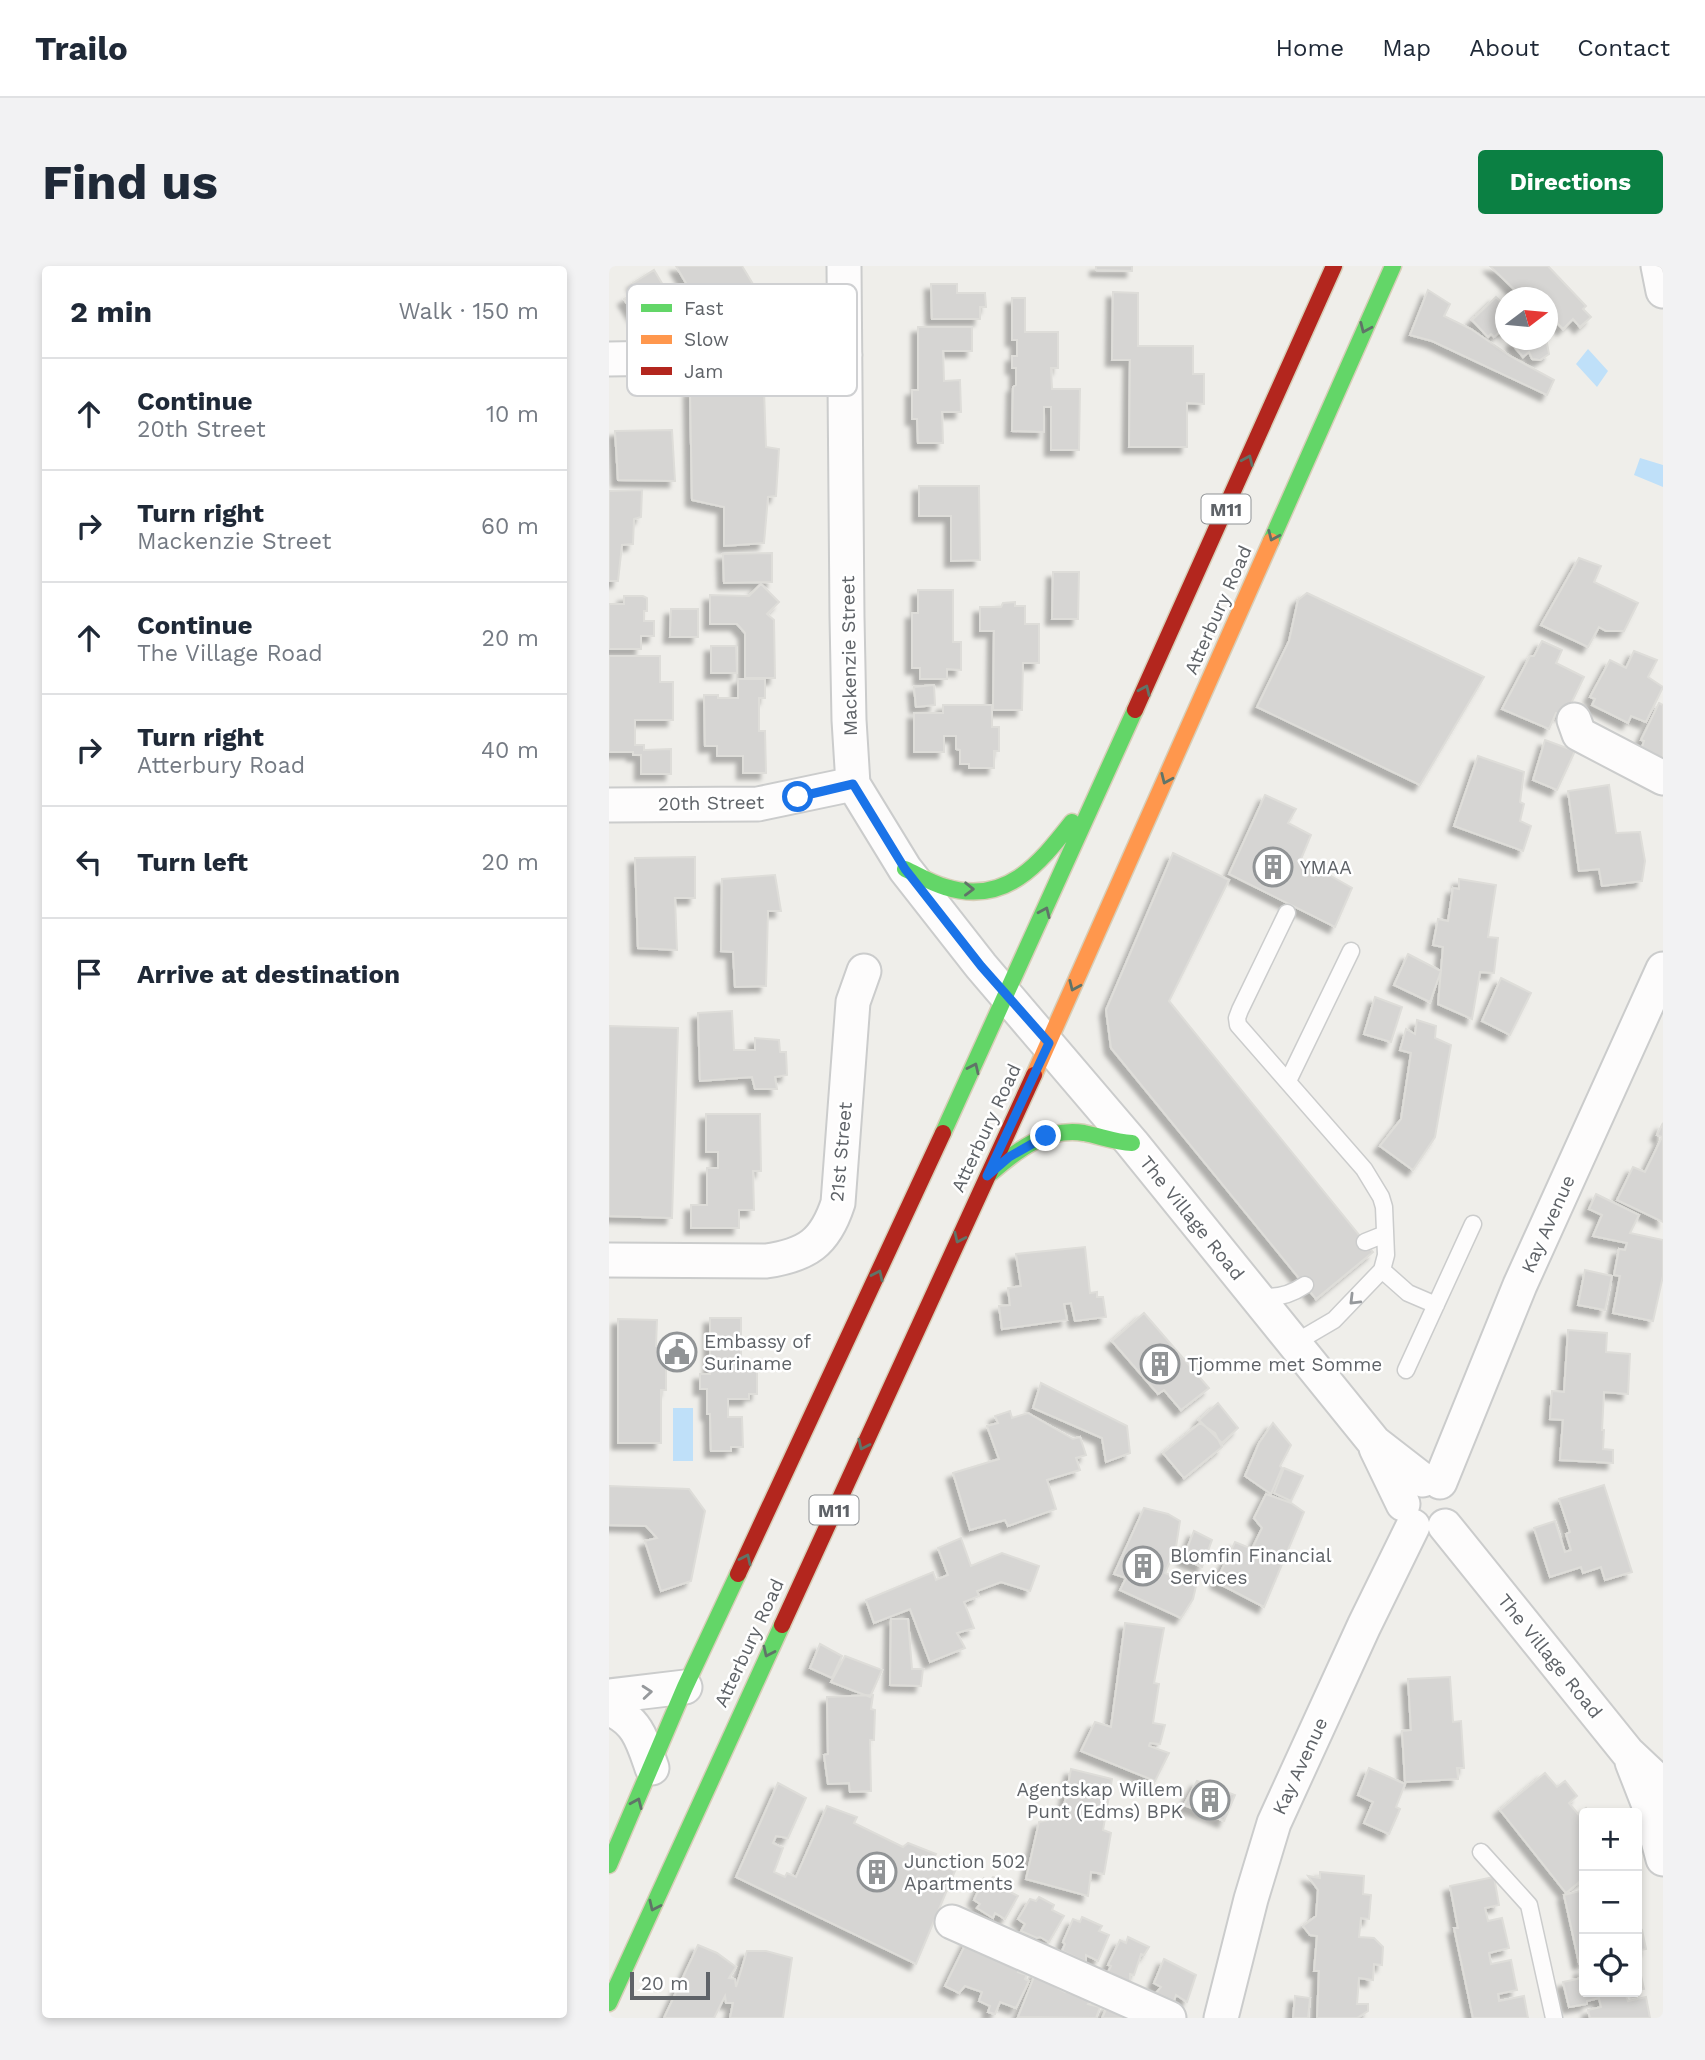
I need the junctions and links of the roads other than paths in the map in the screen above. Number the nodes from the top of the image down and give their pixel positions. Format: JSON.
{"nodes":[{"id":1,"x":844,"y":266,"type":"edge"},
{"id":2,"x":1334,"y":266,"type":"edge"},
{"id":3,"x":1393,"y":266,"type":"edge"},
{"id":4,"x":1658,"y":266,"type":"edge"},
{"id":5,"x":844,"y":284,"type":"edge"},
{"id":6,"x":1663,"y":291,"type":"edge"},
{"id":7,"x":609,"y":359,"type":"edge"},
{"id":8,"x":627,"y":359,"type":"edge"},
{"id":9,"x":845,"y":396,"type":"edge"},
{"id":10,"x":1574,"y":720,"type":"dead end"},
{"id":11,"x":1117,"y":753,"type":"junction"},
{"id":12,"x":1663,"y":778,"type":"edge"},
{"id":13,"x":853,"y":784,"type":"junction"},
{"id":14,"x":609,"y":805,"type":"edge"},
{"id":15,"x":905,"y":869,"type":"junction"},
{"id":16,"x":1287,"y":913,"type":"dead end"},
{"id":17,"x":1351,"y":951,"type":"dead end"},
{"id":18,"x":1663,"y":969,"type":"edge"},
{"id":19,"x":864,"y":971,"type":"dead end"},
{"id":20,"x":1007,"y":996,"type":"junction"},
{"id":21,"x":1049,"y":1043,"type":"junction"},
{"id":22,"x":1287,"y":1081,"type":"junction"},
{"id":23,"x":1132,"y":1143,"type":"junction"},
{"id":24,"x":987,"y":1176,"type":"junction"},
{"id":25,"x":1473,"y":1224,"type":"dead end"},
{"id":26,"x":1385,"y":1234,"type":"junction"},
{"id":27,"x":1364,"y":1242,"type":"dead end"},
{"id":28,"x":609,"y":1260,"type":"edge"},
{"id":29,"x":1382,"y":1270,"type":"junction"},
{"id":30,"x":1305,"y":1285,"type":"dead end"},
{"id":31,"x":1253,"y":1294,"type":"junction"},
{"id":32,"x":1436,"y":1305,"type":"junction"},
{"id":33,"x":1293,"y":1343,"type":"junction"},
{"id":34,"x":1406,"y":1370,"type":"dead end"},
{"id":35,"x":1425,"y":1504,"type":"junction"},
{"id":36,"x":685,"y":1687,"type":"junction"},
{"id":37,"x":609,"y":1696,"type":"edge"},
{"id":38,"x":609,"y":1709,"type":"edge"},
{"id":39,"x":1628,"y":1753,"type":"junction"},
{"id":40,"x":652,"y":1768,"type":"junction"},
{"id":41,"x":1663,"y":1786,"type":"edge"},
{"id":42,"x":1481,"y":1852,"type":"dead end"},
{"id":43,"x":1663,"y":1859,"type":"edge"},
{"id":44,"x":609,"y":1865,"type":"edge"},
{"id":45,"x":952,"y":1922,"type":"dead end"},
{"id":46,"x":609,"y":2003,"type":"edge"},
{"id":47,"x":1169,"y":2018,"type":"edge"},
{"id":48,"x":1221,"y":2018,"type":"edge"},
{"id":49,"x":1554,"y":2018,"type":"edge"}],
"edges":[{"from":1,"to":5,"type":"street","name":"Mackenzie Street"},
{"from":11,"to":2,"type":"main road","name":"Atterbury Road","number":"M11","one_way":true},
{"from":3,"to":21,"type":"main road","name":"Atterbury Road","number":"M11","one_way":true},
{"from":4,"to":6,"type":"street"},
{"from":7,"to":8,"type":"street"},
{"from":9,"to":13,"type":"street","name":"Mackenzie Street"},
{"from":10,"to":12,"type":"street"},
{"from":15,"to":11,"type":"main road","one_way":true},
{"from":20,"to":11,"type":"main road","name":"Atterbury Road","number":"M11","one_way":true},
{"from":13,"to":14,"type":"street","name":"20th Street"},
{"from":13,"to":15,"type":"street","name":"Mackenzie Street"},
{"from":15,"to":20,"type":"street","name":"Mackenzie Street"},
{"from":16,"to":22,"type":"lane"},
{"from":17,"to":22,"type":"lane"},
{"from":18,"to":35,"type":"street","name":"Kay Avenue"},
{"from":19,"to":28,"type":"street","name":"21st Street"},
{"from":20,"to":21,"type":"street","name":"The Village Road"},
{"from":36,"to":20,"type":"main road","name":"Atterbury Road","number":"M11","one_way":true},
{"from":21,"to":23,"type":"street","name":"The Village Road"},
{"from":21,"to":24,"type":"main road","name":"Atterbury Road","number":"M11"},
{"from":22,"to":26,"type":"lane"},
{"from":23,"to":24,"type":"main road"},
{"from":23,"to":31,"type":"street","name":"The Village Road"},
{"from":24,"to":46,"type":"main road","name":"Atterbury Road","number":"M11","one_way":true},
{"from":25,"to":32,"type":"lane"},
{"from":26,"to":27,"type":"lane"},
{"from":26,"to":29,"type":"lane"},
{"from":29,"to":32,"type":"lane"},
{"from":29,"to":33,"type":"lane","one_way":true},
{"from":30,"to":31,"type":"lane"},
{"from":31,"to":33,"type":"street","name":"The Village Road"},
{"from":32,"to":34,"type":"lane"},
{"from":33,"to":35,"type":"street","name":"The Village Road"},
{"from":35,"to":39,"type":"street","name":"The Village Road"},
{"from":35,"to":48,"type":"street","name":"Kay Avenue"},
{"from":37,"to":36,"type":"street","one_way":true},
{"from":36,"to":40,"type":"main road","name":"Atterbury Road","number":"M11"},
{"from":38,"to":40,"type":"street"},
{"from":39,"to":41,"type":"street","name":"The Village Road"},
{"from":39,"to":43,"type":"street","name":"The Village Road"},
{"from":44,"to":40,"type":"main road","name":"Atterbury Road","number":"M11","one_way":true},
{"from":42,"to":49,"type":"lane"},
{"from":45,"to":47,"type":"street"}]}
